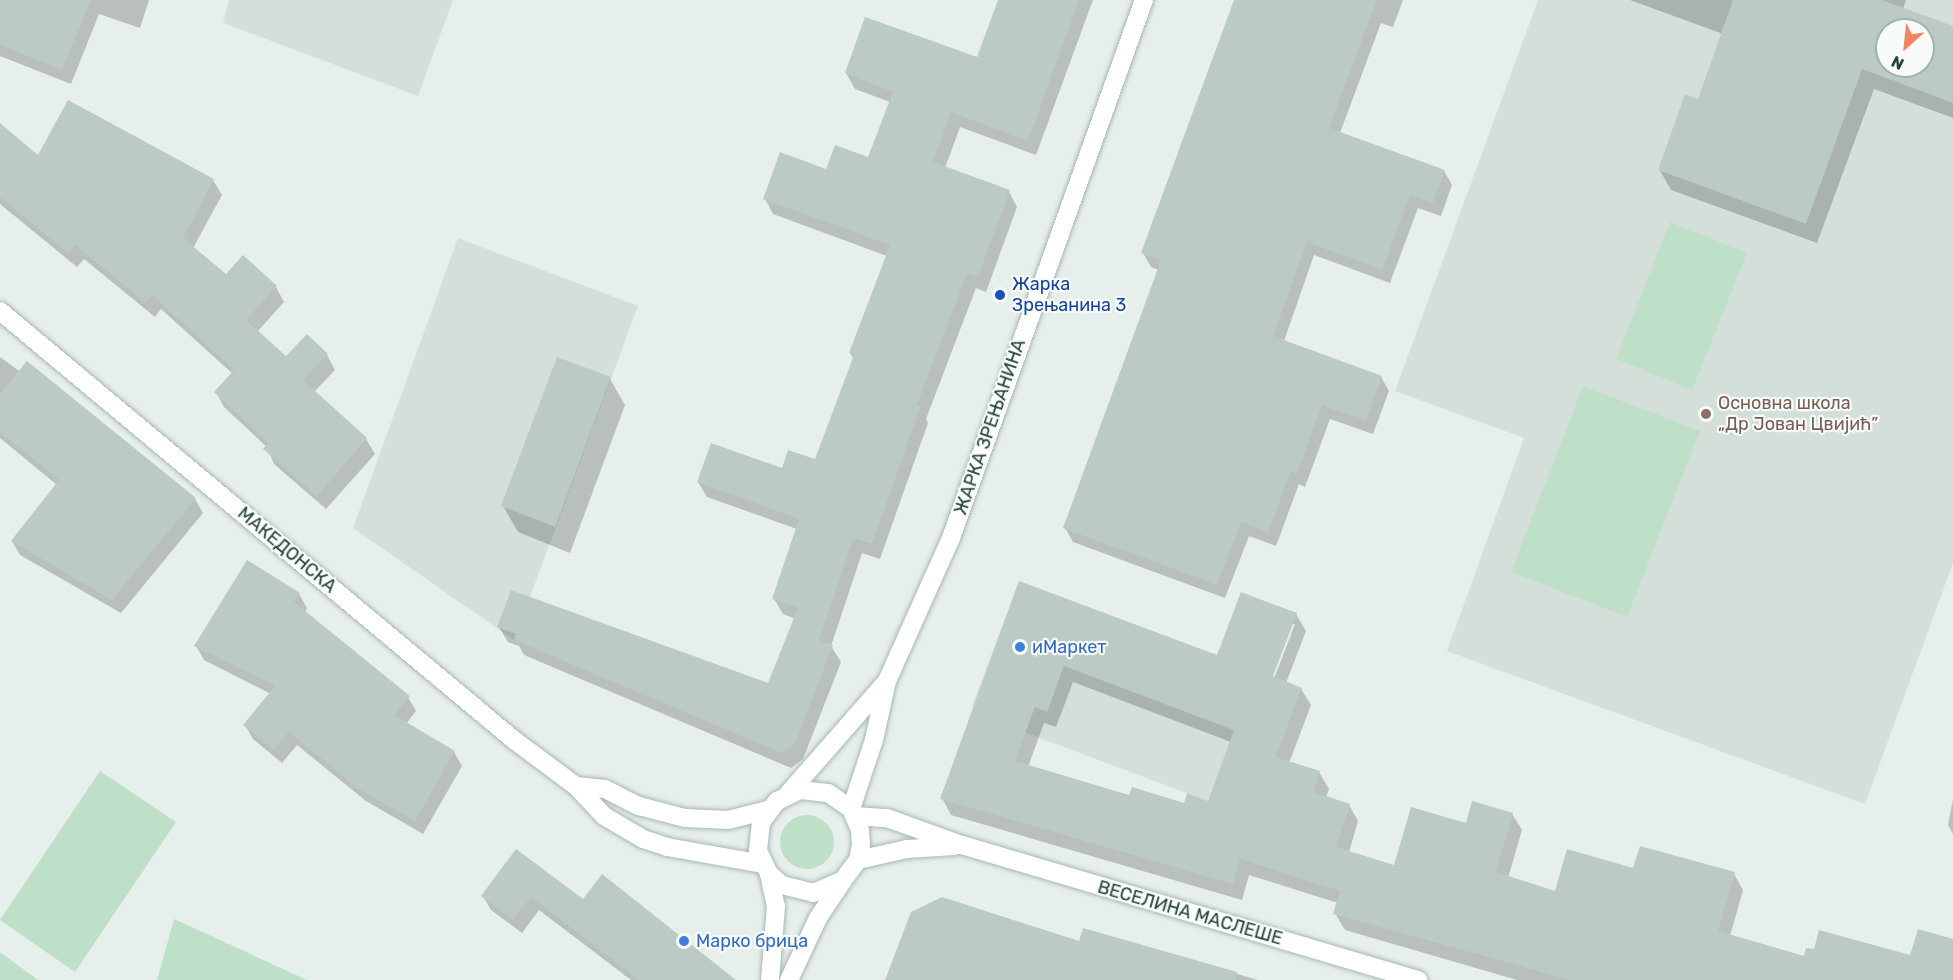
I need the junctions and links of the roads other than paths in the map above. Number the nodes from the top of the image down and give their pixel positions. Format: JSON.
{"nodes":[{"id":1,"x":1144,"y":0,"type":"edge"},
{"id":2,"x":0,"y":311,"type":"edge"},
{"id":3,"x":887,"y":681,"type":"junction"},
{"id":4,"x":576,"y":786,"type":"junction"},
{"id":5,"x":787,"y":794,"type":"junction"},
{"id":6,"x":768,"y":810,"type":"junction"},
{"id":7,"x":853,"y":813,"type":"junction"},
{"id":8,"x":962,"y":845,"type":"junction"},
{"id":9,"x":858,"y":860,"type":"junction"},
{"id":10,"x":766,"y":869,"type":"junction"},
{"id":11,"x":843,"y":880,"type":"junction"},
{"id":12,"x":770,"y":980,"type":"edge"},
{"id":13,"x":789,"y":980,"type":"edge"},
{"id":14,"x":1418,"y":980,"type":"edge"}],
"edges":[{"from":1,"to":3,"type":"street","name":"ЖАРКА ЗРЕЊАНИНА"},
{"from":2,"to":4,"type":"street","name":"МАКЕДОНСКА"},
{"from":3,"to":5,"type":"street","name":"ЖАРКА ЗРЕЊАНИНА"},
{"from":3,"to":7,"type":"street","name":"ЖАРКА ЗРЕЊАНИНА"},
{"from":4,"to":6,"type":"street"},
{"from":4,"to":10,"type":"street","name":"МАКЕДОНСКА"},
{"from":5,"to":6,"type":"street","name":"ЖАРКА ЗРЕЊАНИНА"},
{"from":5,"to":7,"type":"street"},
{"from":6,"to":10,"type":"street"},
{"from":7,"to":8,"type":"street","name":"ВЕСЕЛИНА МАСЛЕШЕ"},
{"from":7,"to":9,"type":"street","name":"ЖАРКА ЗРЕЊАНИНА"},
{"from":8,"to":9,"type":"street","name":"ВЕСЕЛИНА МАСЛЕШЕ"},
{"from":8,"to":14,"type":"street","name":"ВЕСЕЛИНА МАСЛЕШЕ"},
{"from":9,"to":11,"type":"street"},
{"from":10,"to":11,"type":"street"},
{"from":10,"to":12,"type":"street"},
{"from":11,"to":13,"type":"street"}]}
